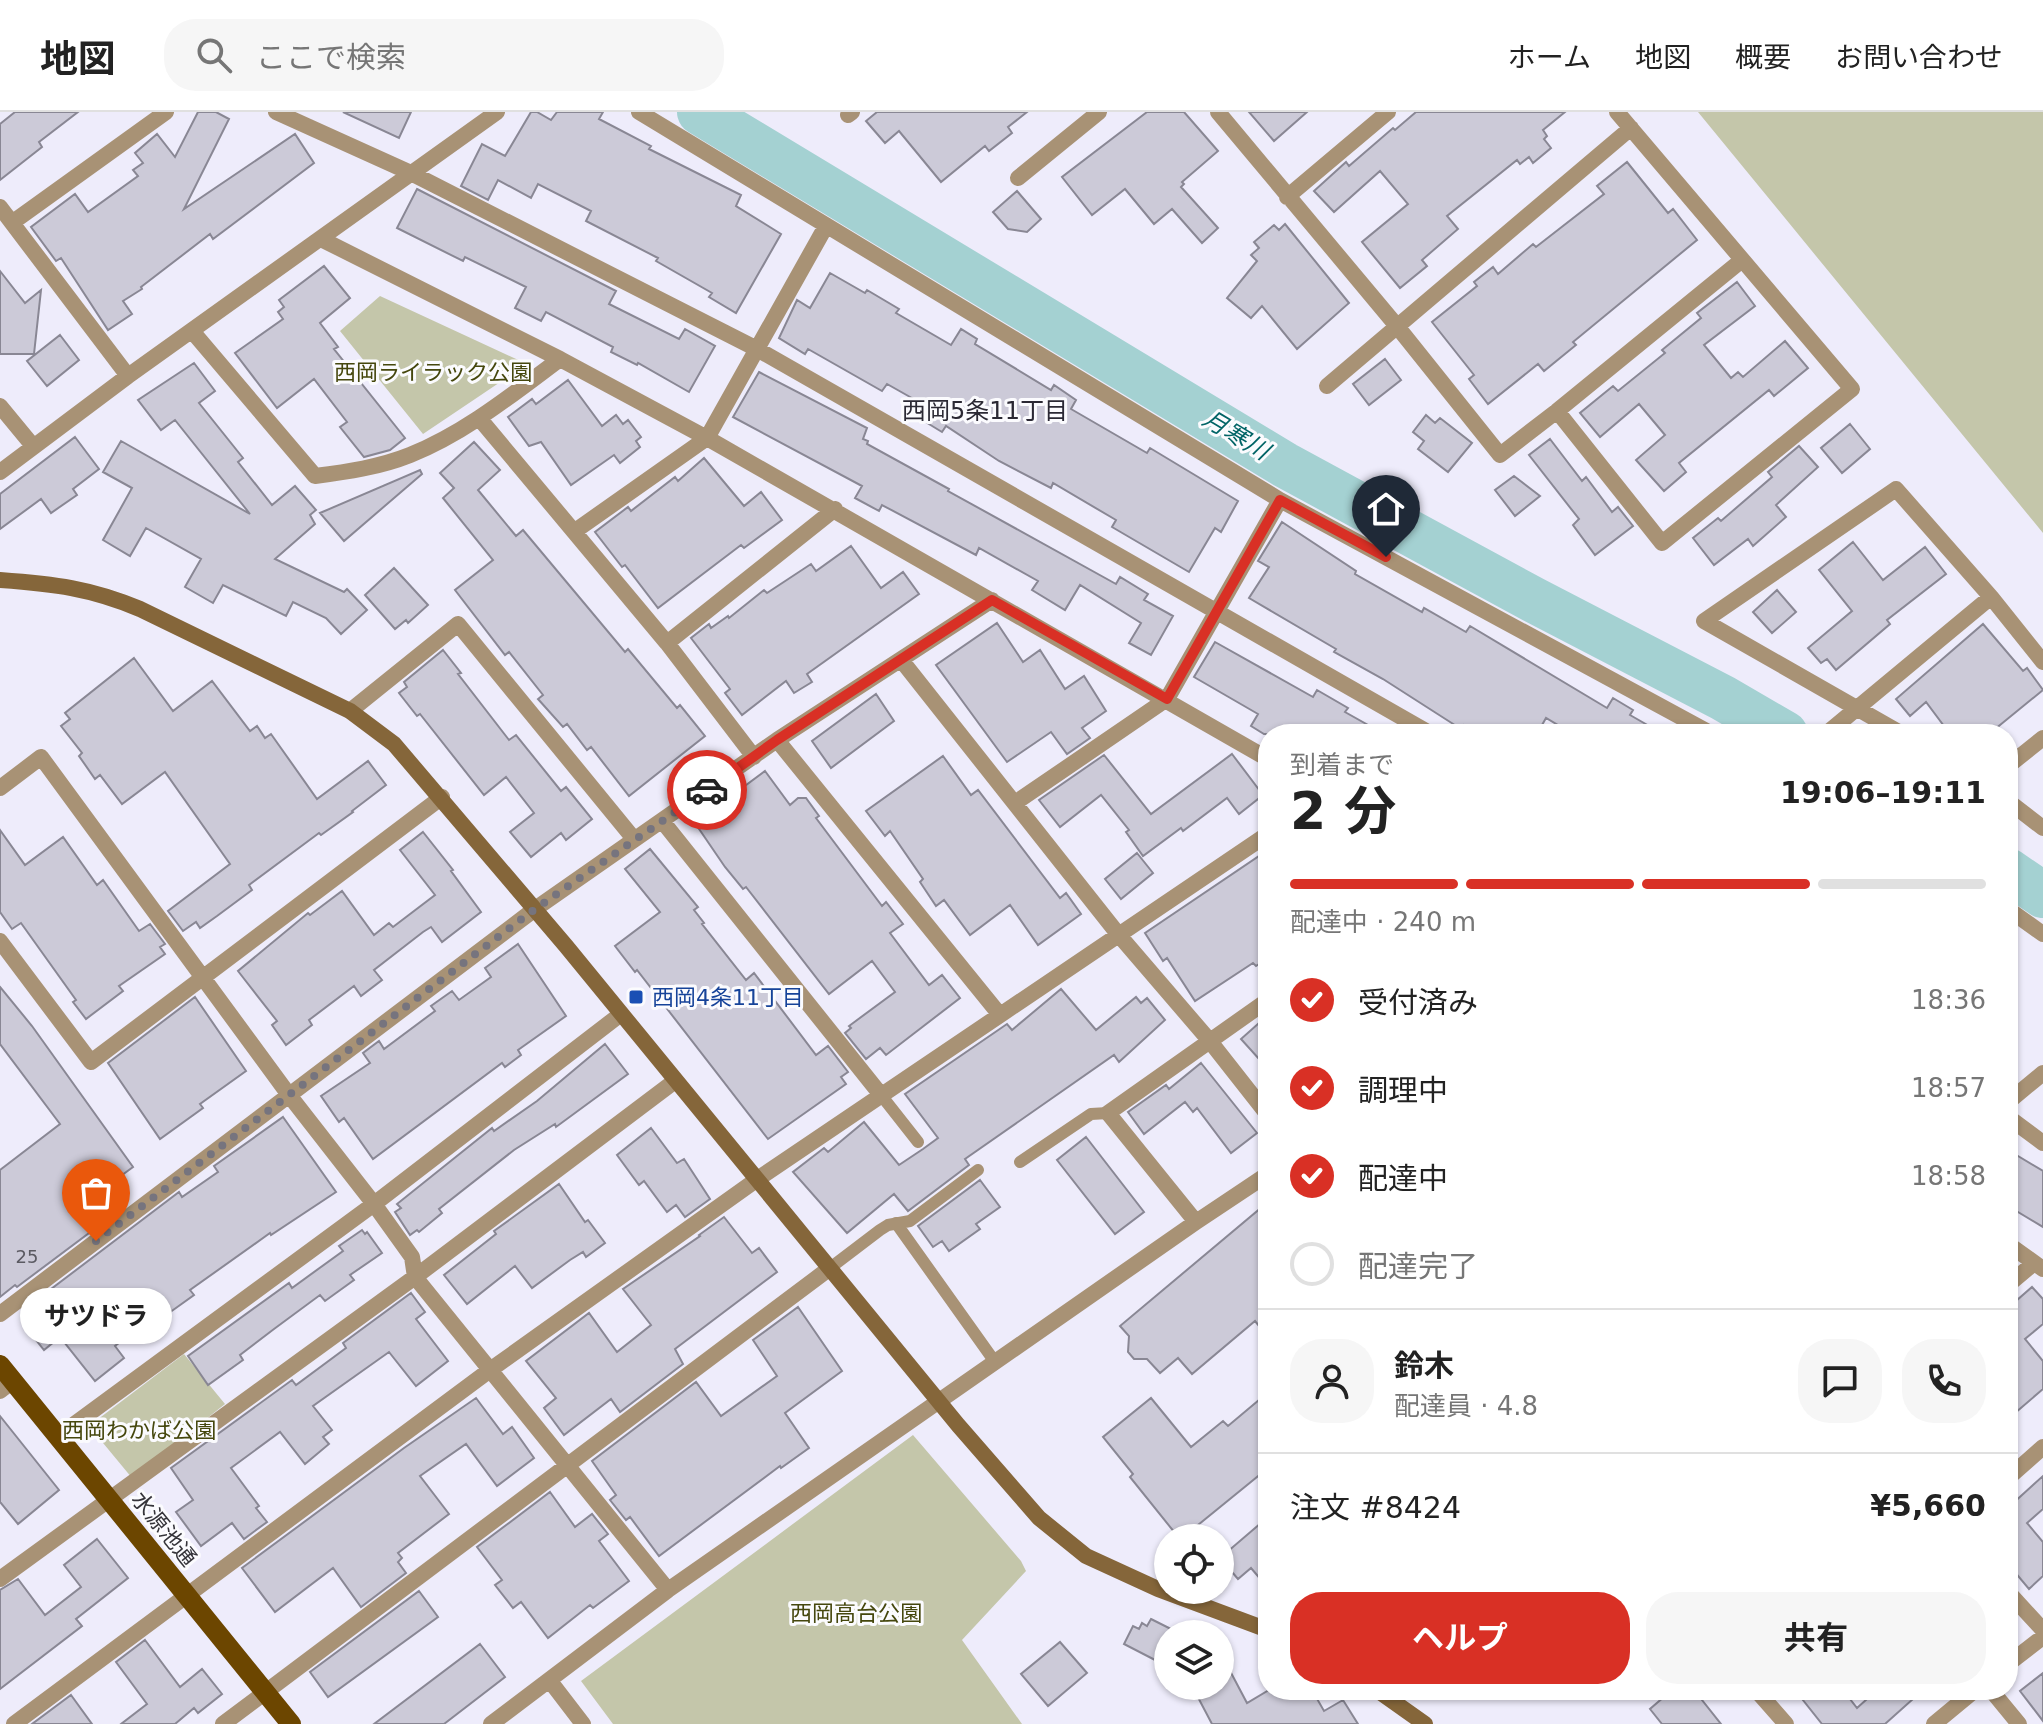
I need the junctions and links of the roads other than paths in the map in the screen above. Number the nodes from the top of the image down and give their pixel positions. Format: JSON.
{"nodes":[{"id":1,"x":166,"y":112,"type":"edge"},
{"id":2,"x":276,"y":112,"type":"edge"},
{"id":3,"x":497,"y":112,"type":"edge"},
{"id":4,"x":639,"y":112,"type":"edge"},
{"id":5,"x":1099,"y":112,"type":"edge"},
{"id":6,"x":1218,"y":112,"type":"edge"},
{"id":7,"x":1388,"y":112,"type":"edge"},
{"id":8,"x":1617,"y":112,"type":"edge"},
{"id":9,"x":1631,"y":128,"type":"junction"},
{"id":10,"x":411,"y":173,"type":"junction"},
{"id":11,"x":1018,"y":178,"type":"dead end"},
{"id":12,"x":1287,"y":197,"type":"junction"},
{"id":13,"x":0,"y":207,"type":"edge"},
{"id":14,"x":13,"y":222,"type":"junction"},
{"id":15,"x":826,"y":226,"type":"junction"},
{"id":16,"x":321,"y":239,"type":"junction"},
{"id":17,"x":1742,"y":260,"type":"junction"},
{"id":18,"x":1396,"y":325,"type":"junction"},
{"id":19,"x":192,"y":331,"type":"junction"},
{"id":20,"x":757,"y":349,"type":"junction"},
{"id":21,"x":560,"y":359,"type":"junction"},
{"id":22,"x":128,"y":376,"type":"junction"},
{"id":23,"x":1327,"y":386,"type":"dead end"},
{"id":24,"x":0,"y":406,"type":"edge"},
{"id":25,"x":1557,"y":411,"type":"junction"},
{"id":26,"x":479,"y":418,"type":"junction"},
{"id":27,"x":707,"y":438,"type":"junction"},
{"id":28,"x":33,"y":446,"type":"junction"},
{"id":29,"x":0,"y":472,"type":"edge"},
{"id":30,"x":1280,"y":500,"type":"junction"},
{"id":31,"x":835,"y":509,"type":"junction"},
{"id":32,"x":575,"y":531,"type":"junction"},
{"id":33,"x":0,"y":580,"type":"edge"},
{"id":34,"x":1991,"y":597,"type":"junction"},
{"id":35,"x":992,"y":600,"type":"junction"},
{"id":36,"x":1217,"y":611,"type":"junction"},
{"id":37,"x":667,"y":643,"type":"junction"},
{"id":38,"x":902,"y":661,"type":"junction"},
{"id":39,"x":2043,"y":662,"type":"edge"},
{"id":40,"x":1167,"y":699,"type":"junction"},
{"id":41,"x":1858,"y":708,"type":"junction"},
{"id":42,"x":350,"y":711,"type":"junction"},
{"id":43,"x":1414,"y":724,"type":"edge"},
{"id":44,"x":1694,"y":724,"type":"edge"},
{"id":45,"x":1838,"y":724,"type":"edge"},
{"id":46,"x":1885,"y":724,"type":"edge"},
{"id":47,"x":2043,"y":738,"type":"edge"},
{"id":48,"x":777,"y":740,"type":"junction"},
{"id":49,"x":1258,"y":753,"type":"edge"},
{"id":50,"x":754,"y":757,"type":"junction"},
{"id":51,"x":2018,"y":758,"type":"edge"},
{"id":52,"x":0,"y":788,"type":"edge"},
{"id":53,"x":442,"y":797,"type":"junction"},
{"id":54,"x":1015,"y":803,"type":"junction"},
{"id":55,"x":2018,"y":809,"type":"edge"},
{"id":56,"x":663,"y":822,"type":"junction"},
{"id":57,"x":2043,"y":828,"type":"edge"},
{"id":58,"x":634,"y":839,"type":"junction"},
{"id":59,"x":1258,"y":841,"type":"edge"},
{"id":60,"x":535,"y":909,"type":"junction"},
{"id":61,"x":2018,"y":916,"type":"edge"},
{"id":62,"x":1118,"y":934,"type":"junction"},
{"id":63,"x":2043,"y":934,"type":"edge"},
{"id":64,"x":0,"y":941,"type":"edge"},
{"id":65,"x":204,"y":979,"type":"junction"},
{"id":66,"x":1258,"y":1007,"type":"edge"},
{"id":67,"x":621,"y":1014,"type":"junction"},
{"id":68,"x":1000,"y":1015,"type":"junction"},
{"id":69,"x":1209,"y":1040,"type":"junction"},
{"id":70,"x":2043,"y":1073,"type":"edge"},
{"id":71,"x":675,"y":1081,"type":"junction"},
{"id":72,"x":2018,"y":1094,"type":"edge"},
{"id":73,"x":289,"y":1095,"type":"junction"},
{"id":74,"x":881,"y":1095,"type":"junction"},
{"id":75,"x":1258,"y":1102,"type":"edge"},
{"id":76,"x":1108,"y":1113,"type":"junction"},
{"id":77,"x":2018,"y":1124,"type":"edge"},
{"id":78,"x":918,"y":1142,"type":"dead end"},
{"id":79,"x":2043,"y":1143,"type":"edge"},
{"id":80,"x":1020,"y":1162,"type":"dead end"},
{"id":81,"x":978,"y":1170,"type":"dead end"},
{"id":82,"x":759,"y":1178,"type":"junction"},
{"id":83,"x":1258,"y":1181,"type":"edge"},
{"id":84,"x":374,"y":1204,"type":"junction"},
{"id":85,"x":1196,"y":1222,"type":"junction"},
{"id":86,"x":896,"y":1223,"type":"junction"},
{"id":87,"x":2018,"y":1251,"type":"edge"},
{"id":88,"x":2039,"y":1266,"type":"edge"},
{"id":89,"x":830,"y":1268,"type":"junction"},
{"id":90,"x":415,"y":1277,"type":"junction"},
{"id":91,"x":2018,"y":1279,"type":"edge"},
{"id":92,"x":0,"y":1314,"type":"edge"},
{"id":93,"x":995,"y":1362,"type":"junction"},
{"id":94,"x":490,"y":1370,"type":"junction"},
{"id":95,"x":4,"y":1379,"type":"edge"},
{"id":96,"x":939,"y":1401,"type":"junction"},
{"id":97,"x":57,"y":1437,"type":"junction"},
{"id":98,"x":2043,"y":1447,"type":"edge"},
{"id":99,"x":567,"y":1467,"type":"junction"},
{"id":100,"x":2018,"y":1469,"type":"edge"},
{"id":101,"x":109,"y":1500,"type":"junction"},
{"id":102,"x":0,"y":1579,"type":"edge"},
{"id":103,"x":668,"y":1590,"type":"junction"},
{"id":104,"x":187,"y":1595,"type":"junction"},
{"id":105,"x":2018,"y":1603,"type":"edge"},
{"id":106,"x":1258,"y":1626,"type":"edge"},
{"id":107,"x":2043,"y":1630,"type":"edge"},
{"id":108,"x":2043,"y":1637,"type":"edge"},
{"id":109,"x":2018,"y":1656,"type":"edge"},
{"id":110,"x":550,"y":1681,"type":"junction"},
{"id":111,"x":266,"y":1693,"type":"junction"},
{"id":112,"x":1391,"y":1700,"type":"edge"},
{"id":113,"x":1765,"y":1700,"type":"edge"},
{"id":114,"x":1956,"y":1700,"type":"edge"},
{"id":115,"x":1963,"y":1700,"type":"edge"},
{"id":116,"x":1999,"y":1700,"type":"edge"},
{"id":117,"x":1959,"y":1703,"type":"junction"},
{"id":118,"x":14,"y":1724,"type":"edge"},
{"id":119,"x":223,"y":1724,"type":"edge"},
{"id":120,"x":291,"y":1724,"type":"edge"},
{"id":121,"x":491,"y":1724,"type":"edge"},
{"id":122,"x":583,"y":1724,"type":"edge"},
{"id":123,"x":1425,"y":1724,"type":"edge"},
{"id":124,"x":1786,"y":1724,"type":"edge"},
{"id":125,"x":1934,"y":1724,"type":"edge"},
{"id":126,"x":2019,"y":1724,"type":"edge"}],
"edges":[{"from":1,"to":14,"type":"street"},
{"from":2,"to":10,"type":"street"},
{"from":3,"to":10,"type":"street"},
{"from":4,"to":15,"type":"street"},
{"from":5,"to":11,"type":"street"},
{"from":6,"to":12,"type":"street"},
{"from":7,"to":12,"type":"street"},
{"from":8,"to":9,"type":"street"},
{"from":9,"to":17,"type":"street"},
{"from":9,"to":18,"type":"street"},
{"from":10,"to":16,"type":"street"},
{"from":10,"to":20,"type":"street"},
{"from":12,"to":18,"type":"street"},
{"from":13,"to":14,"type":"street"},
{"from":14,"to":22,"type":"street"},
{"from":15,"to":20,"type":"street"},
{"from":15,"to":30,"type":"street"},
{"from":16,"to":19,"type":"street"},
{"from":16,"to":21,"type":"street"},
{"from":17,"to":25,"type":"street"},
{"from":17,"to":25,"type":"street"},
{"from":18,"to":23,"type":"street"},
{"from":18,"to":25,"type":"street"},
{"from":19,"to":22,"type":"street"},
{"from":19,"to":26,"type":"street"},
{"from":20,"to":27,"type":"street"},
{"from":20,"to":36,"type":"street"},
{"from":21,"to":26,"type":"street"},
{"from":21,"to":27,"type":"street"},
{"from":22,"to":28,"type":"street"},
{"from":24,"to":28,"type":"street"},
{"from":26,"to":32,"type":"street"},
{"from":27,"to":31,"type":"street"},
{"from":27,"to":32,"type":"street"},
{"from":28,"to":29,"type":"street"},
{"from":30,"to":36,"type":"street"},
{"from":30,"to":44,"type":"street"},
{"from":31,"to":35,"type":"street"},
{"from":31,"to":37,"type":"street"},
{"from":32,"to":37,"type":"street"},
{"from":33,"to":42,"type":"street"},
{"from":34,"to":39,"type":"street"},
{"from":34,"to":41,"type":"street"},
{"from":34,"to":41,"type":"street"},
{"from":35,"to":38,"type":"street"},
{"from":35,"to":40,"type":"street"},
{"from":36,"to":40,"type":"street"},
{"from":36,"to":43,"type":"street"},
{"from":37,"to":50,"type":"street"},
{"from":38,"to":48,"type":"street"},
{"from":38,"to":54,"type":"street"},
{"from":40,"to":49,"type":"street"},
{"from":40,"to":54,"type":"street"},
{"from":41,"to":45,"type":"street"},
{"from":41,"to":46,"type":"street"},
{"from":42,"to":53,"type":"street"},
{"from":42,"to":58,"type":"street"},
{"from":47,"to":51,"type":"street"},
{"from":48,"to":50,"type":"street"},
{"from":48,"to":68,"type":"street"},
{"from":50,"to":56,"type":"street"},
{"from":52,"to":65,"type":"street"},
{"from":53,"to":60,"type":"street"},
{"from":53,"to":65,"type":"street"},
{"from":54,"to":62,"type":"street"},
{"from":55,"to":57,"type":"street"},
{"from":56,"to":58,"type":"street"},
{"from":56,"to":74,"type":"street"},
{"from":58,"to":60,"type":"street"},
{"from":59,"to":62,"type":"street"},
{"from":60,"to":67,"type":"street"},
{"from":60,"to":73,"type":"street"},
{"from":61,"to":63,"type":"street"},
{"from":62,"to":68,"type":"street"},
{"from":62,"to":69,"type":"street"},
{"from":64,"to":65,"type":"street"},
{"from":65,"to":73,"type":"street"},
{"from":66,"to":69,"type":"street"},
{"from":67,"to":71,"type":"street"},
{"from":67,"to":84,"type":"street"},
{"from":68,"to":74,"type":"street"},
{"from":69,"to":75,"type":"street"},
{"from":69,"to":76,"type":"street"},
{"from":70,"to":72,"type":"street"},
{"from":71,"to":82,"type":"street"},
{"from":71,"to":90,"type":"street"},
{"from":73,"to":84,"type":"street"},
{"from":73,"to":92,"type":"street"},
{"from":74,"to":78,"type":"lane"},
{"from":74,"to":82,"type":"street"},
{"from":76,"to":80,"type":"lane"},
{"from":76,"to":85,"type":"street"},
{"from":77,"to":79,"type":"street"},
{"from":81,"to":86,"type":"lane"},
{"from":82,"to":89,"type":"street"},
{"from":82,"to":94,"type":"street"},
{"from":83,"to":85,"type":"street"},
{"from":84,"to":90,"type":"street"},
{"from":84,"to":97,"type":"street"},
{"from":85,"to":93,"type":"street"},
{"from":86,"to":89,"type":"lane"},
{"from":86,"to":93,"type":"lane"},
{"from":87,"to":88,"type":"street"},
{"from":88,"to":91,"type":"street"},
{"from":89,"to":96,"type":"street"},
{"from":89,"to":99,"type":"street"},
{"from":90,"to":94,"type":"street"},
{"from":90,"to":101,"type":"street"},
{"from":93,"to":96,"type":"street"},
{"from":94,"to":99,"type":"street"},
{"from":94,"to":104,"type":"street"},
{"from":95,"to":97,"type":"main road","name":"水源池通"},
{"from":96,"to":103,"type":"street"},
{"from":96,"to":106,"type":"street"},
{"from":97,"to":101,"type":"main road","name":"水源池通"},
{"from":98,"to":100,"type":"street"},
{"from":99,"to":103,"type":"street"},
{"from":99,"to":111,"type":"street"},
{"from":101,"to":102,"type":"street"},
{"from":101,"to":104,"type":"main road","name":"水源池通"},
{"from":103,"to":110,"type":"street"},
{"from":104,"to":111,"type":"main road","name":"水源池通"},
{"from":104,"to":118,"type":"street"},
{"from":105,"to":107,"type":"street"},
{"from":108,"to":109,"type":"street"},
{"from":110,"to":121,"type":"street"},
{"from":110,"to":122,"type":"street"},
{"from":111,"to":119,"type":"street"},
{"from":111,"to":120,"type":"main road","name":"水源池通"},
{"from":112,"to":123,"type":"street"},
{"from":113,"to":124,"type":"street"},
{"from":114,"to":117,"type":"street"},
{"from":115,"to":117,"type":"street"},
{"from":116,"to":126,"type":"street"},
{"from":117,"to":125,"type":"street"}]}
